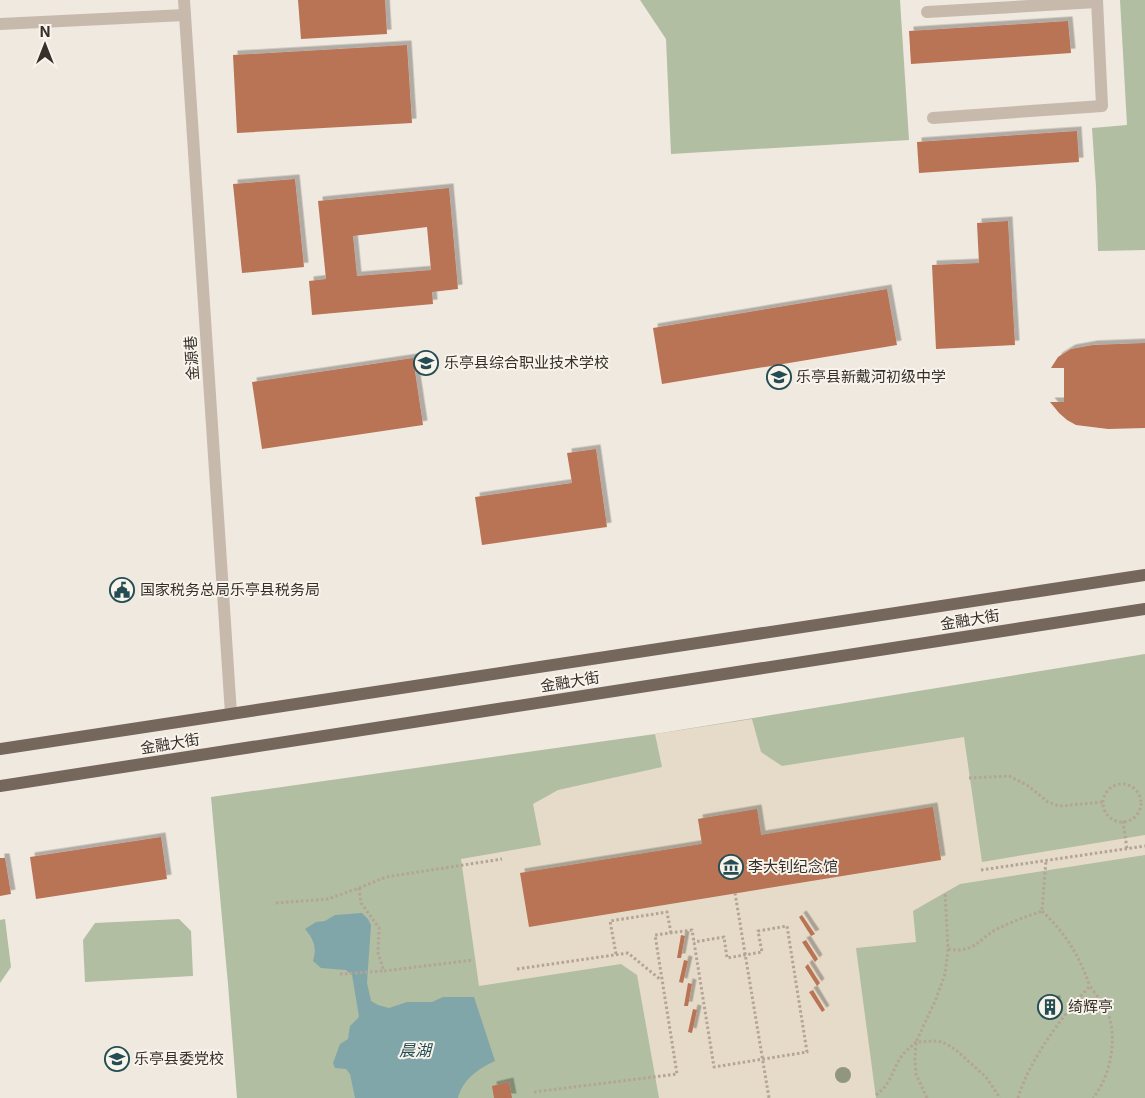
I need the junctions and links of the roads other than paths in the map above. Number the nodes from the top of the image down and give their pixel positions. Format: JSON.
{"nodes":[{"id":1,"x":184,"y":0,"type":"edge"},
{"id":2,"x":1097,"y":1,"type":"edge"},
{"id":3,"x":927,"y":12,"type":"dead end"},
{"id":4,"x":185,"y":15,"type":"junction"},
{"id":5,"x":0,"y":24,"type":"edge"},
{"id":6,"x":933,"y":118,"type":"dead end"},
{"id":7,"x":1145,"y":575,"type":"edge"},
{"id":8,"x":1145,"y":609,"type":"edge"},
{"id":9,"x":232,"y":714,"type":"junction"},
{"id":10,"x":0,"y":749,"type":"edge"},
{"id":11,"x":0,"y":786,"type":"edge"}],
"edges":[{"from":1,"to":4,"type":"street","name":"金源巷"},
{"from":2,"to":3,"type":"street"},
{"from":2,"to":6,"type":"street"},
{"from":4,"to":5,"type":"street"},
{"from":4,"to":9,"type":"street","name":"金源巷"},
{"from":7,"to":9,"type":"main road","name":"金融大街"},
{"from":8,"to":11,"type":"main road","name":"金融大街"},
{"from":9,"to":10,"type":"main road","name":"金融大街"}]}
